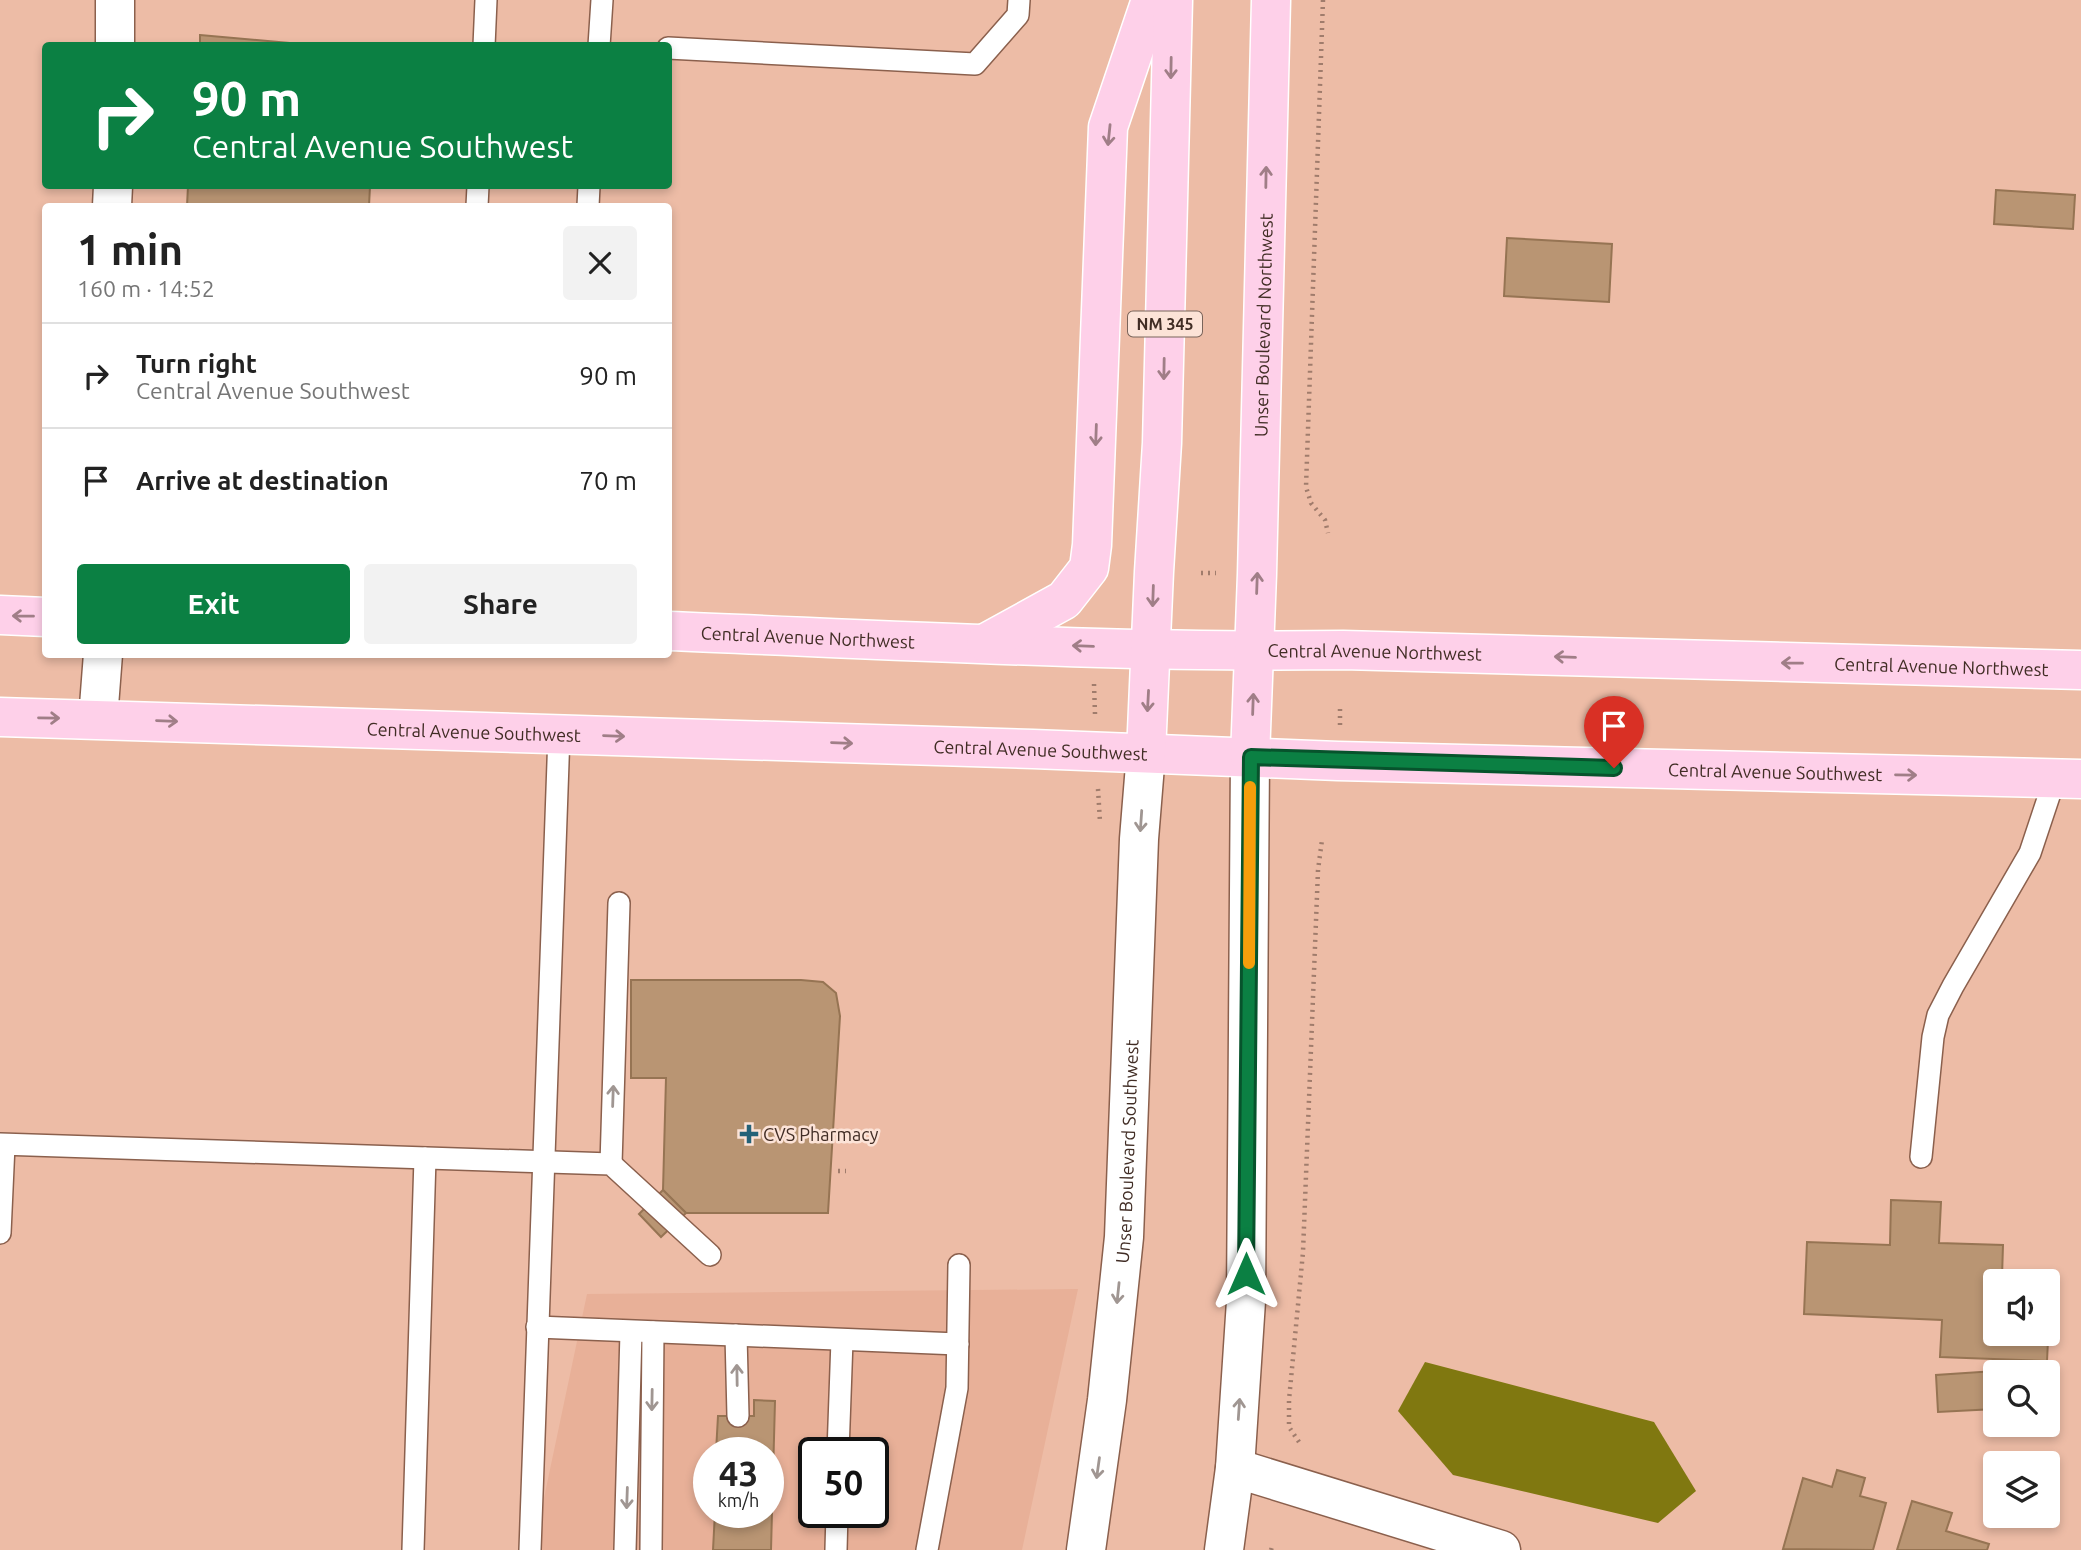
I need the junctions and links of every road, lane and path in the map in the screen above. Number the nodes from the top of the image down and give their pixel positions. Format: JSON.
{"nodes":[{"id":1,"x":116,"y":0,"type":"edge"},
{"id":2,"x":486,"y":0,"type":"edge"},
{"id":3,"x":602,"y":0,"type":"edge"},
{"id":4,"x":1019,"y":0,"type":"edge"},
{"id":5,"x":1151,"y":0,"type":"edge"},
{"id":6,"x":1173,"y":0,"type":"edge"},
{"id":7,"x":1271,"y":0,"type":"edge"},
{"id":8,"x":1323,"y":0,"type":"edge"},
{"id":9,"x":115,"y":42,"type":"edge"},
{"id":10,"x":484,"y":42,"type":"edge"},
{"id":11,"x":599,"y":42,"type":"edge"},
{"id":12,"x":672,"y":48,"type":"edge"},
{"id":13,"x":1328,"y":533,"type":"dead end"},
{"id":14,"x":1201,"y":573,"type":"dead end"},
{"id":15,"x":1216,"y":573,"type":"dead end"},
{"id":16,"x":0,"y":615,"type":"edge"},
{"id":17,"x":42,"y":617,"type":"edge"},
{"id":18,"x":672,"y":631,"type":"edge"},
{"id":19,"x":984,"y":644,"type":"junction"},
{"id":20,"x":1093,"y":646,"type":"junction"},
{"id":21,"x":1151,"y":648,"type":"junction"},
{"id":22,"x":1255,"y":651,"type":"junction"},
{"id":23,"x":103,"y":658,"type":"edge"},
{"id":24,"x":2081,"y":670,"type":"edge"},
{"id":25,"x":1340,"y":707,"type":"dead end"},
{"id":26,"x":0,"y":717,"type":"edge"},
{"id":27,"x":98,"y":719,"type":"junction"},
{"id":28,"x":1339,"y":729,"type":"dead end"},
{"id":29,"x":559,"y":734,"type":"junction"},
{"id":30,"x":1097,"y":751,"type":"junction"},
{"id":31,"x":1146,"y":753,"type":"junction"},
{"id":32,"x":1251,"y":757,"type":"junction"},
{"id":33,"x":2068,"y":779,"type":"edge"},
{"id":34,"x":1100,"y":826,"type":"dead end"},
{"id":35,"x":1322,"y":840,"type":"dead end"},
{"id":36,"x":619,"y":903,"type":"dead end"},
{"id":37,"x":2,"y":1144,"type":"edge"},
{"id":38,"x":1921,"y":1157,"type":"dead end"},
{"id":39,"x":425,"y":1158,"type":"junction"},
{"id":40,"x":544,"y":1161,"type":"junction"},
{"id":41,"x":611,"y":1164,"type":"junction"},
{"id":42,"x":838,"y":1171,"type":"dead end"},
{"id":43,"x":846,"y":1171,"type":"dead end"},
{"id":44,"x":0,"y":1233,"type":"edge"},
{"id":45,"x":710,"y":1255,"type":"dead end"},
{"id":46,"x":959,"y":1265,"type":"dead end"},
{"id":47,"x":537,"y":1327,"type":"junction"},
{"id":48,"x":631,"y":1332,"type":"junction"},
{"id":49,"x":653,"y":1332,"type":"junction"},
{"id":50,"x":736,"y":1335,"type":"junction"},
{"id":51,"x":842,"y":1340,"type":"junction"},
{"id":52,"x":958,"y":1344,"type":"junction"},
{"id":53,"x":738,"y":1416,"type":"dead end"},
{"id":54,"x":839,"y":1437,"type":"edge"},
{"id":55,"x":1299,"y":1442,"type":"dead end"},
{"id":56,"x":1235,"y":1468,"type":"junction"},
{"id":57,"x":837,"y":1528,"type":"edge"},
{"id":58,"x":414,"y":1550,"type":"edge"},
{"id":59,"x":530,"y":1550,"type":"edge"},
{"id":60,"x":625,"y":1550,"type":"edge"},
{"id":61,"x":651,"y":1550,"type":"edge"},
{"id":62,"x":836,"y":1550,"type":"edge"},
{"id":63,"x":927,"y":1550,"type":"edge"},
{"id":64,"x":1086,"y":1550,"type":"edge"},
{"id":65,"x":1224,"y":1550,"type":"edge"},
{"id":66,"x":1501,"y":1550,"type":"edge"}],
"edges":[{"from":1,"to":9,"type":"main road"},
{"from":2,"to":10,"type":"lane"},
{"from":3,"to":11,"type":"lane"},
{"from":4,"to":12,"type":"lane"},
{"from":5,"to":19,"type":"main road","one_way":true},
{"from":6,"to":21,"type":"main road","number":"NM 345","one_way":true},
{"from":22,"to":7,"type":"main road","name":"Unser Boulevard Northwest","one_way":true},
{"from":8,"to":13,"type":"path"},
{"from":14,"to":15,"type":"path"},
{"from":17,"to":16,"type":"main road","one_way":true},
{"from":18,"to":19,"type":"main road","name":"Central Avenue Northwest"},
{"from":20,"to":19,"type":"main road","name":"Central Avenue Northwest","one_way":true},
{"from":20,"to":21,"type":"main road","name":"Central Avenue Northwest"},
{"from":20,"to":30,"type":"path"},
{"from":21,"to":22,"type":"main road","name":"Central Avenue Northwest"},
{"from":21,"to":31,"type":"main road","number":"NM 345","one_way":true},
{"from":24,"to":22,"type":"main road","name":"Central Avenue Northwest","one_way":true},
{"from":32,"to":22,"type":"main road","name":"Unser Boulevard Northwest","one_way":true},
{"from":23,"to":27,"type":"main road"},
{"from":25,"to":28,"type":"path"},
{"from":26,"to":27,"type":"main road","name":"Central Avenue Southwest","one_way":true},
{"from":27,"to":29,"type":"main road","name":"Central Avenue Southwest","one_way":true},
{"from":29,"to":30,"type":"main road","name":"Central Avenue Southwest","one_way":true},
{"from":29,"to":40,"type":"lane"},
{"from":30,"to":31,"type":"main road","name":"Central Avenue Southwest"},
{"from":30,"to":34,"type":"path"},
{"from":31,"to":32,"type":"main road","name":"Central Avenue Southwest"},
{"from":31,"to":64,"type":"main road","name":"Unser Boulevard Southwest","one_way":true},
{"from":32,"to":33,"type":"main road","name":"Central Avenue Southwest","one_way":true},
{"from":56,"to":32,"type":"main road","one_way":true},
{"from":33,"to":38,"type":"lane"},
{"from":35,"to":55,"type":"path"},
{"from":41,"to":36,"type":"lane","one_way":true},
{"from":37,"to":39,"type":"lane"},
{"from":37,"to":44,"type":"lane"},
{"from":39,"to":40,"type":"lane"},
{"from":39,"to":58,"type":"lane"},
{"from":40,"to":41,"type":"lane"},
{"from":40,"to":47,"type":"lane"},
{"from":41,"to":45,"type":"lane"},
{"from":42,"to":43,"type":"path"},
{"from":46,"to":52,"type":"lane"},
{"from":47,"to":48,"type":"lane"},
{"from":47,"to":59,"type":"lane"},
{"from":48,"to":49,"type":"lane"},
{"from":48,"to":60,"type":"lane","one_way":true},
{"from":49,"to":50,"type":"lane"},
{"from":49,"to":61,"type":"lane","one_way":true},
{"from":50,"to":51,"type":"lane"},
{"from":53,"to":50,"type":"lane","one_way":true},
{"from":51,"to":52,"type":"lane"},
{"from":51,"to":54,"type":"lane"},
{"from":52,"to":63,"type":"lane"},
{"from":56,"to":65,"type":"main road"},
{"from":56,"to":66,"type":"main road"},
{"from":57,"to":62,"type":"lane"}]}
